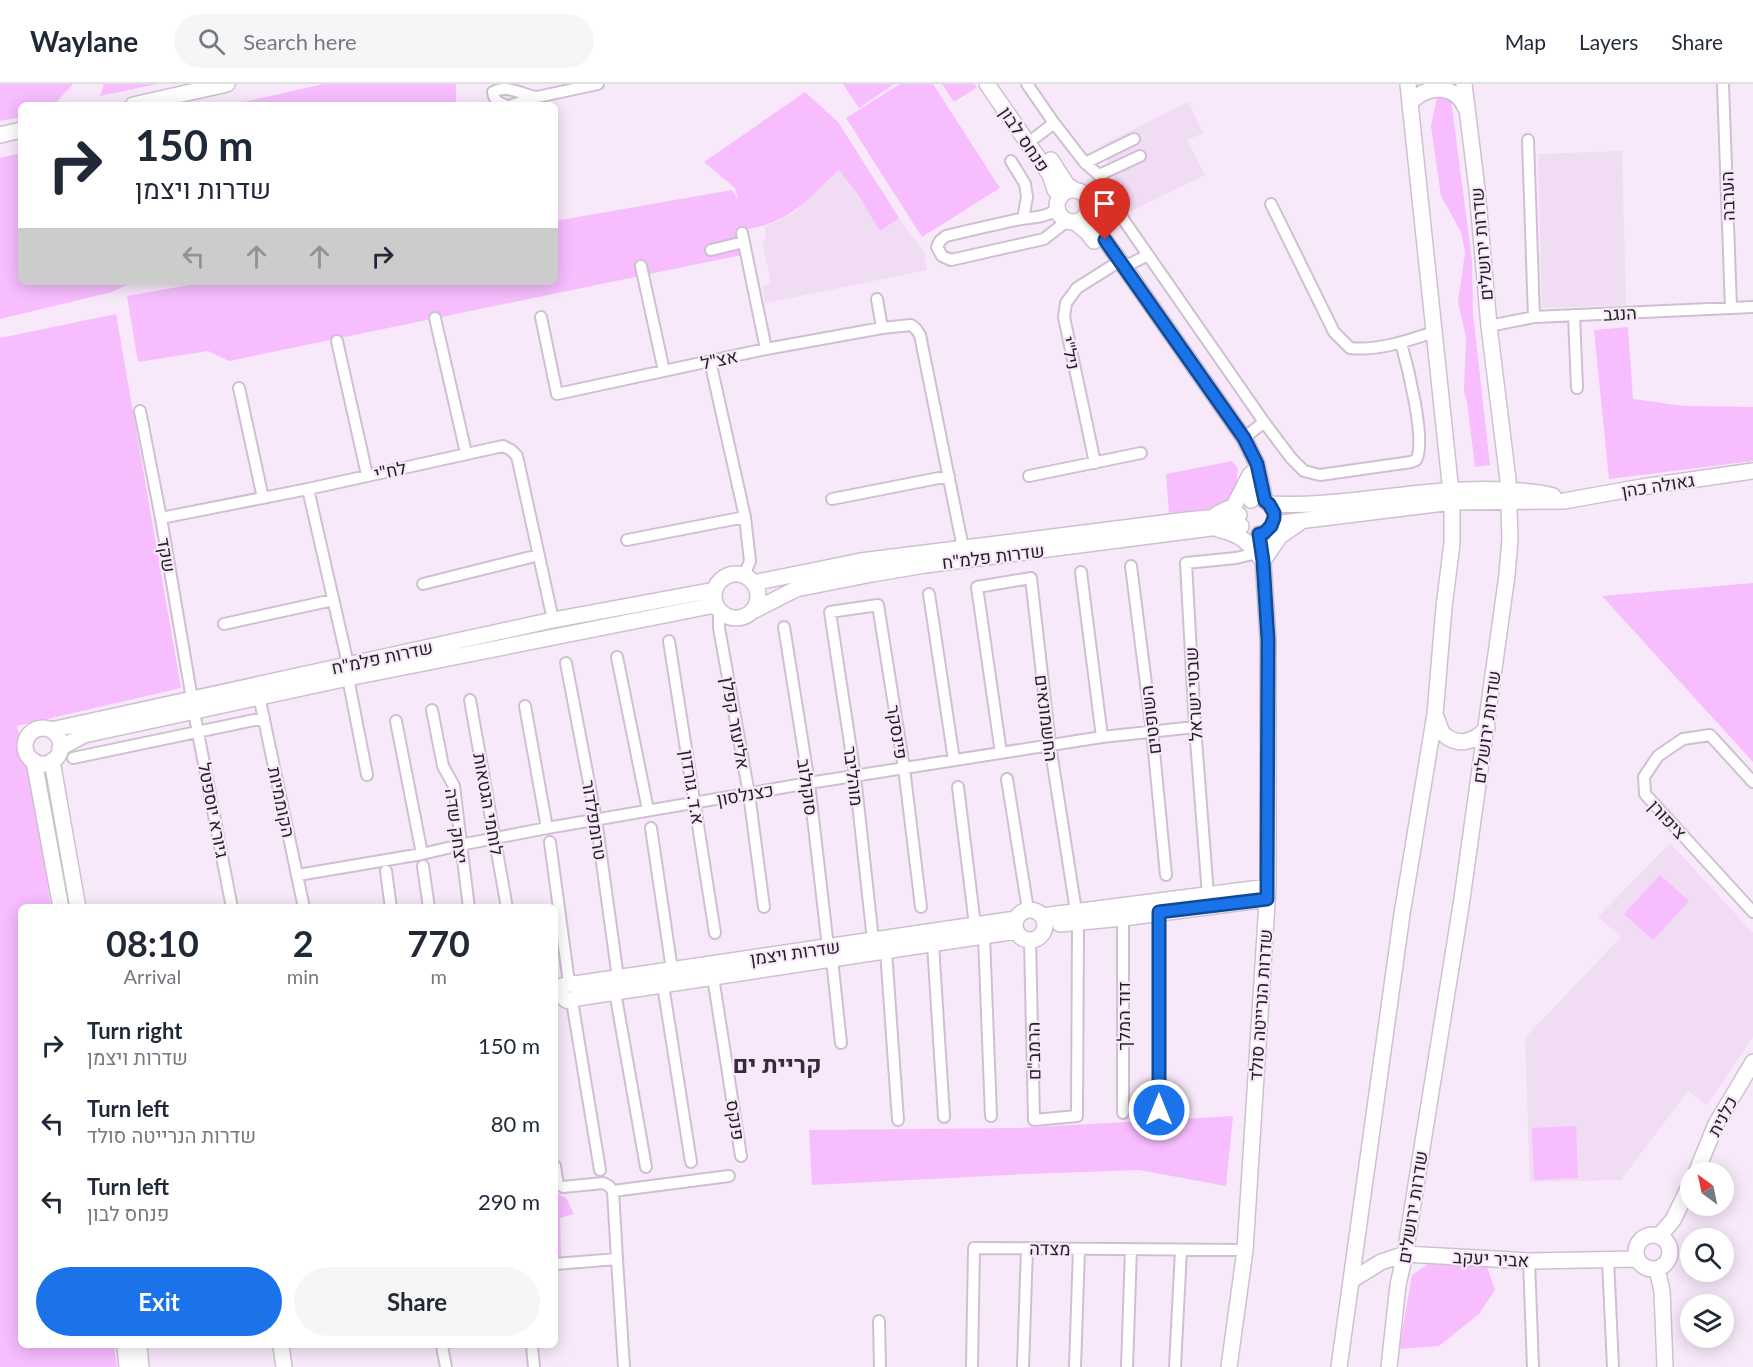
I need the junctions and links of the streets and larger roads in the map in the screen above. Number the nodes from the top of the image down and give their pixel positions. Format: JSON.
{"nodes":[{"id":1,"x":227,"y":84,"type":"edge"},
{"id":2,"x":598,"y":84,"type":"edge"},
{"id":3,"x":987,"y":84,"type":"edge"},
{"id":4,"x":998,"y":84,"type":"edge"},
{"id":5,"x":1027,"y":84,"type":"edge"},
{"id":6,"x":1408,"y":84,"type":"edge"},
{"id":7,"x":1464,"y":84,"type":"edge"},
{"id":8,"x":1723,"y":84,"type":"edge"},
{"id":9,"x":537,"y":97,"type":"junction"},
{"id":10,"x":146,"y":102,"type":"edge"},
{"id":11,"x":498,"y":102,"type":"edge"},
{"id":12,"x":521,"y":102,"type":"edge"},
{"id":13,"x":1410,"y":104,"type":"junction"},
{"id":14,"x":1467,"y":112,"type":"junction"},
{"id":15,"x":1054,"y":123,"type":"junction"},
{"id":16,"x":18,"y":131,"type":"edge"},
{"id":17,"x":0,"y":135,"type":"edge"},
{"id":18,"x":1036,"y":137,"type":"junction"},
{"id":19,"x":1134,"y":139,"type":"dead end"},
{"id":20,"x":1528,"y":140,"type":"dead end"},
{"id":21,"x":1140,"y":156,"type":"dead end"},
{"id":22,"x":1011,"y":161,"type":"dead end"},
{"id":23,"x":1085,"y":163,"type":"junction"},
{"id":24,"x":1099,"y":175,"type":"junction"},
{"id":25,"x":1064,"y":198,"type":"junction"},
{"id":26,"x":1271,"y":204,"type":"dead end"},
{"id":27,"x":1089,"y":211,"type":"junction"},
{"id":28,"x":1023,"y":219,"type":"junction"},
{"id":29,"x":1071,"y":222,"type":"junction"},
{"id":30,"x":711,"y":250,"type":"dead end"},
{"id":31,"x":1148,"y":255,"type":"junction"},
{"id":32,"x":641,"y":266,"type":"dead end"},
{"id":33,"x":1118,"y":266,"type":"junction"},
{"id":34,"x":877,"y":299,"type":"dead end"},
{"id":35,"x":1753,"y":307,"type":"edge"},
{"id":36,"x":1731,"y":308,"type":"junction"},
{"id":37,"x":1574,"y":315,"type":"junction"},
{"id":38,"x":541,"y":317,"type":"dead end"},
{"id":39,"x":1534,"y":317,"type":"junction"},
{"id":40,"x":435,"y":318,"type":"dead end"},
{"id":41,"x":1489,"y":326,"type":"junction"},
{"id":42,"x":882,"y":328,"type":"junction"},
{"id":43,"x":1434,"y":332,"type":"junction"},
{"id":44,"x":338,"y":342,"type":"dead end"},
{"id":45,"x":1401,"y":342,"type":"junction"},
{"id":46,"x":766,"y":349,"type":"junction"},
{"id":47,"x":710,"y":361,"type":"junction"},
{"id":48,"x":664,"y":371,"type":"junction"},
{"id":49,"x":239,"y":388,"type":"dead end"},
{"id":50,"x":1577,"y":388,"type":"dead end"},
{"id":51,"x":140,"y":411,"type":"dead end"},
{"id":52,"x":1264,"y":422,"type":"junction"},
{"id":53,"x":1244,"y":438,"type":"junction"},
{"id":54,"x":466,"y":453,"type":"junction"},
{"id":55,"x":1141,"y":453,"type":"dead end"},
{"id":56,"x":1505,"y":456,"type":"junction"},
{"id":57,"x":1095,"y":463,"type":"junction"},
{"id":58,"x":1753,"y":471,"type":"edge"},
{"id":59,"x":367,"y":475,"type":"junction"},
{"id":60,"x":1256,"y":475,"type":"junction"},
{"id":61,"x":949,"y":476,"type":"junction"},
{"id":62,"x":1029,"y":476,"type":"dead end"},
{"id":63,"x":308,"y":489,"type":"junction"},
{"id":64,"x":1451,"y":496,"type":"junction"},
{"id":65,"x":1508,"y":496,"type":"junction"},
{"id":66,"x":1541,"y":497,"type":"junction"},
{"id":67,"x":263,"y":498,"type":"junction"},
{"id":68,"x":832,"y":499,"type":"dead end"},
{"id":69,"x":1262,"y":502,"type":"junction"},
{"id":70,"x":1310,"y":505,"type":"junction"},
{"id":71,"x":1427,"y":505,"type":"junction"},
{"id":72,"x":745,"y":517,"type":"junction"},
{"id":73,"x":161,"y":518,"type":"junction"},
{"id":74,"x":1187,"y":520,"type":"junction"},
{"id":75,"x":1240,"y":520,"type":"junction"},
{"id":76,"x":1302,"y":521,"type":"junction"},
{"id":77,"x":1211,"y":528,"type":"junction"},
{"id":78,"x":1265,"y":530,"type":"junction"},
{"id":79,"x":1453,"y":530,"type":"junction"},
{"id":80,"x":1510,"y":539,"type":"junction"},
{"id":81,"x":627,"y":540,"type":"dead end"},
{"id":82,"x":963,"y":548,"type":"junction"},
{"id":83,"x":539,"y":555,"type":"junction"},
{"id":84,"x":1260,"y":557,"type":"junction"},
{"id":85,"x":1131,"y":566,"type":"dead end"},
{"id":86,"x":1081,"y":572,"type":"dead end"},
{"id":87,"x":749,"y":580,"type":"junction"},
{"id":88,"x":423,"y":584,"type":"dead end"},
{"id":89,"x":929,"y":594,"type":"dead end"},
{"id":90,"x":333,"y":600,"type":"junction"},
{"id":91,"x":716,"y":602,"type":"junction"},
{"id":92,"x":751,"y":612,"type":"junction"},
{"id":93,"x":830,"y":612,"type":"joint"},
{"id":94,"x":553,"y":620,"type":"junction"},
{"id":95,"x":224,"y":624,"type":"dead end"},
{"id":96,"x":784,"y":627,"type":"dead end"},
{"id":97,"x":669,"y":641,"type":"dead end"},
{"id":98,"x":616,"y":657,"type":"dead end"},
{"id":99,"x":566,"y":663,"type":"dead end"},
{"id":100,"x":348,"y":671,"type":"junction"},
{"id":101,"x":260,"y":696,"type":"junction"},
{"id":102,"x":470,"y":700,"type":"dead end"},
{"id":103,"x":193,"y":706,"type":"junction"},
{"id":104,"x":525,"y":706,"type":"dead end"},
{"id":105,"x":432,"y":710,"type":"dead end"},
{"id":106,"x":1435,"y":714,"type":"junction"},
{"id":107,"x":264,"y":717,"type":"junction"},
{"id":108,"x":396,"y":721,"type":"dead end"},
{"id":109,"x":1195,"y":727,"type":"junction"},
{"id":110,"x":1486,"y":728,"type":"junction"},
{"id":111,"x":51,"y":730,"type":"junction"},
{"id":112,"x":198,"y":731,"type":"junction"},
{"id":113,"x":1152,"y":732,"type":"junction"},
{"id":114,"x":1102,"y":737,"type":"junction"},
{"id":115,"x":1050,"y":745,"type":"junction"},
{"id":116,"x":1001,"y":753,"type":"junction"},
{"id":117,"x":56,"y":754,"type":"junction"},
{"id":118,"x":73,"y":758,"type":"dead end"},
{"id":119,"x":954,"y":760,"type":"junction"},
{"id":120,"x":34,"y":761,"type":"junction"},
{"id":121,"x":904,"y":768,"type":"junction"},
{"id":122,"x":367,"y":775,"type":"dead end"},
{"id":123,"x":855,"y":776,"type":"junction"},
{"id":124,"x":1007,"y":779,"type":"dead end"},
{"id":125,"x":1753,"y":782,"type":"edge"},
{"id":126,"x":809,"y":783,"type":"junction"},
{"id":127,"x":958,"y":787,"type":"dead end"},
{"id":128,"x":749,"y":794,"type":"junction"},
{"id":129,"x":695,"y":803,"type":"junction"},
{"id":130,"x":648,"y":810,"type":"junction"},
{"id":131,"x":596,"y":819,"type":"junction"},
{"id":132,"x":547,"y":828,"type":"junction"},
{"id":133,"x":651,"y":828,"type":"dead end"},
{"id":134,"x":496,"y":838,"type":"junction"},
{"id":135,"x":550,"y":842,"type":"dead end"},
{"id":136,"x":460,"y":845,"type":"junction"},
{"id":137,"x":422,"y":854,"type":"junction"},
{"id":138,"x":423,"y":866,"type":"dead end"},
{"id":139,"x":386,"y":871,"type":"dead end"},
{"id":140,"x":298,"y":875,"type":"junction"},
{"id":141,"x":1166,"y":875,"type":"dead end"},
{"id":142,"x":1267,"y":893,"type":"junction"},
{"id":143,"x":1208,"y":895,"type":"junction"},
{"id":144,"x":60,"y":904,"type":"edge"},
{"id":145,"x":77,"y":904,"type":"edge"},
{"id":146,"x":231,"y":904,"type":"edge"},
{"id":147,"x":303,"y":904,"type":"edge"},
{"id":148,"x":390,"y":904,"type":"edge"},
{"id":149,"x":428,"y":904,"type":"edge"},
{"id":150,"x":468,"y":904,"type":"edge"},
{"id":151,"x":506,"y":904,"type":"edge"},
{"id":152,"x":557,"y":904,"type":"edge"},
{"id":153,"x":764,"y":907,"type":"dead end"},
{"id":154,"x":921,"y":907,"type":"dead end"},
{"id":155,"x":1159,"y":912,"type":"junction"},
{"id":156,"x":1753,"y":912,"type":"edge"},
{"id":157,"x":1077,"y":916,"type":"junction"},
{"id":158,"x":1039,"y":917,"type":"junction"},
{"id":159,"x":558,"y":918,"type":"edge"},
{"id":160,"x":1123,"y":918,"type":"junction"},
{"id":161,"x":1016,"y":925,"type":"junction"},
{"id":162,"x":979,"y":931,"type":"junction"},
{"id":163,"x":715,"y":933,"type":"dead end"},
{"id":164,"x":873,"y":940,"type":"junction"},
{"id":165,"x":1030,"y":940,"type":"junction"},
{"id":166,"x":933,"y":944,"type":"junction"},
{"id":167,"x":886,"y":951,"type":"junction"},
{"id":168,"x":830,"y":953,"type":"junction"},
{"id":169,"x":672,"y":970,"type":"junction"},
{"id":170,"x":713,"y":977,"type":"junction"},
{"id":171,"x":617,"y":985,"type":"junction"},
{"id":172,"x":663,"y":985,"type":"junction"},
{"id":173,"x":566,"y":993,"type":"edge"},
{"id":174,"x":841,"y":1042,"type":"dead end"},
{"id":175,"x":1753,"y":1062,"type":"edge"},
{"id":176,"x":1159,"y":1110,"type":"dead end"},
{"id":177,"x":1123,"y":1113,"type":"dead end"},
{"id":178,"x":991,"y":1116,"type":"dead end"},
{"id":179,"x":1077,"y":1116,"type":"joint"},
{"id":180,"x":944,"y":1117,"type":"dead end"},
{"id":181,"x":898,"y":1120,"type":"dead end"},
{"id":182,"x":741,"y":1156,"type":"dead end"},
{"id":183,"x":691,"y":1162,"type":"dead end"},
{"id":184,"x":1700,"y":1162,"type":"edge"},
{"id":185,"x":646,"y":1167,"type":"dead end"},
{"id":186,"x":600,"y":1170,"type":"dead end"},
{"id":187,"x":558,"y":1176,"type":"edge"},
{"id":188,"x":729,"y":1176,"type":"dead end"},
{"id":189,"x":613,"y":1191,"type":"junction"},
{"id":190,"x":1680,"y":1206,"type":"edge"},
{"id":191,"x":1660,"y":1235,"type":"junction"},
{"id":192,"x":1027,"y":1248,"type":"junction"},
{"id":193,"x":1079,"y":1249,"type":"junction"},
{"id":194,"x":1131,"y":1249,"type":"junction"},
{"id":195,"x":1181,"y":1250,"type":"junction"},
{"id":196,"x":1245,"y":1250,"type":"junction"},
{"id":197,"x":1405,"y":1254,"type":"junction"},
{"id":198,"x":1435,"y":1255,"type":"junction"},
{"id":199,"x":617,"y":1259,"type":"junction"},
{"id":200,"x":1637,"y":1259,"type":"junction"},
{"id":201,"x":1608,"y":1260,"type":"junction"},
{"id":202,"x":1529,"y":1261,"type":"junction"},
{"id":203,"x":558,"y":1264,"type":"edge"},
{"id":204,"x":1657,"y":1269,"type":"junction"},
{"id":205,"x":1352,"y":1280,"type":"junction"},
{"id":206,"x":1398,"y":1285,"type":"junction"},
{"id":207,"x":879,"y":1321,"type":"dead end"},
{"id":208,"x":124,"y":1348,"type":"edge"},
{"id":209,"x":139,"y":1348,"type":"edge"},
{"id":210,"x":281,"y":1348,"type":"edge"},
{"id":211,"x":442,"y":1348,"type":"edge"},
{"id":212,"x":532,"y":1348,"type":"edge"},
{"id":213,"x":127,"y":1367,"type":"edge"},
{"id":214,"x":141,"y":1367,"type":"edge"},
{"id":215,"x":284,"y":1367,"type":"edge"},
{"id":216,"x":446,"y":1367,"type":"edge"},
{"id":217,"x":534,"y":1367,"type":"edge"},
{"id":218,"x":624,"y":1367,"type":"edge"},
{"id":219,"x":880,"y":1367,"type":"edge"},
{"id":220,"x":972,"y":1367,"type":"edge"},
{"id":221,"x":1023,"y":1367,"type":"edge"},
{"id":222,"x":1075,"y":1367,"type":"edge"},
{"id":223,"x":1127,"y":1367,"type":"edge"},
{"id":224,"x":1174,"y":1367,"type":"edge"},
{"id":225,"x":1229,"y":1367,"type":"edge"},
{"id":226,"x":1339,"y":1367,"type":"edge"},
{"id":227,"x":1389,"y":1367,"type":"edge"},
{"id":228,"x":1533,"y":1367,"type":"edge"},
{"id":229,"x":1612,"y":1367,"type":"edge"},
{"id":230,"x":1665,"y":1367,"type":"edge"}],
"edges":[{"from":1,"to":10,"type":"street"},
{"from":2,"to":9,"type":"street"},
{"from":3,"to":25,"type":"street","name":"פנחס לבון"},
{"from":4,"to":18,"type":"street","name":"פנחס לבון"},
{"from":5,"to":15,"type":"street"},
{"from":6,"to":13,"type":"street"},
{"from":7,"to":14,"type":"street","name":"שדרות ירושלים"},
{"from":8,"to":36,"type":"street","name":"הערבה"},
{"from":9,"to":11,"type":"street"},
{"from":9,"to":12,"type":"street"},
{"from":13,"to":14,"type":"street"},
{"from":13,"to":43,"type":"street"},
{"from":14,"to":41,"type":"street","name":"שדרות ירושלים"},
{"from":15,"to":18,"type":"street"},
{"from":15,"to":23,"type":"street"},
{"from":16,"to":17,"type":"street"},
{"from":18,"to":25,"type":"street","name":"פנחס לבון"},
{"from":19,"to":23,"type":"street"},
{"from":20,"to":39,"type":"street"},
{"from":21,"to":24,"type":"street"},
{"from":22,"to":28,"type":"street"},
{"from":23,"to":24,"type":"street"},
{"from":24,"to":31,"type":"street"},
{"from":25,"to":27,"type":"street"},
{"from":25,"to":28,"type":"street"},
{"from":25,"to":29,"type":"street"},
{"from":26,"to":45,"type":"street"},
{"from":27,"to":29,"type":"street"},
{"from":27,"to":33,"type":"street"},
{"from":28,"to":29,"type":"street"},
{"from":29,"to":33,"type":"street"},
{"from":30,"to":46,"type":"street"},
{"from":31,"to":33,"type":"street","name":"ניל\"י"},
{"from":31,"to":52,"type":"street"},
{"from":32,"to":48,"type":"street"},
{"from":33,"to":53,"type":"street"},
{"from":33,"to":57,"type":"street","name":"ניל\"י"},
{"from":33,"to":60,"type":"street"},
{"from":34,"to":42,"type":"street"},
{"from":35,"to":36,"type":"street","name":"הנגב"},
{"from":36,"to":37,"type":"street","name":"הנגב"},
{"from":37,"to":39,"type":"street","name":"הנגב"},
{"from":37,"to":50,"type":"street"},
{"from":38,"to":48,"type":"street","name":"אצ\"ל"},
{"from":39,"to":41,"type":"street","name":"הנגב"},
{"from":40,"to":54,"type":"street"},
{"from":41,"to":56,"type":"street","name":"שדרות ירושלים"},
{"from":42,"to":46,"type":"street","name":"אצ\"ל"},
{"from":42,"to":61,"type":"street","name":"אצ\"ל"},
{"from":43,"to":45,"type":"street"},
{"from":43,"to":64,"type":"street"},
{"from":44,"to":59,"type":"street"},
{"from":45,"to":52,"type":"street"},
{"from":46,"to":47,"type":"street","name":"אצ\"ל"},
{"from":47,"to":48,"type":"street","name":"אצ\"ל"},
{"from":47,"to":72,"type":"street"},
{"from":49,"to":67,"type":"street"},
{"from":51,"to":73,"type":"street","name":"שקד"},
{"from":52,"to":53,"type":"street"},
{"from":53,"to":60,"type":"street"},
{"from":54,"to":59,"type":"street","name":"לח\"י"},
{"from":54,"to":83,"type":"street","name":"לח\"י"},
{"from":55,"to":57,"type":"street"},
{"from":56,"to":65,"type":"street","name":"שדרות ירושלים"},
{"from":56,"to":66,"type":"street"},
{"from":57,"to":62,"type":"street"},
{"from":58,"to":66,"type":"street","name":"גאולה כהן"},
{"from":59,"to":63,"type":"street","name":"לח\"י"},
{"from":60,"to":69,"type":"street"},
{"from":60,"to":70,"type":"street"},
{"from":60,"to":74,"type":"street"},
{"from":61,"to":68,"type":"street"},
{"from":61,"to":82,"type":"street","name":"אצ\"ל"},
{"from":63,"to":67,"type":"street","name":"לח\"י"},
{"from":63,"to":90,"type":"street"},
{"from":64,"to":65,"type":"street"},
{"from":64,"to":70,"type":"street"},
{"from":64,"to":71,"type":"street"},
{"from":64,"to":79,"type":"street"},
{"from":65,"to":66,"type":"street","name":"גאולה כהן"},
{"from":65,"to":80,"type":"street","name":"שדרות ירושלים"},
{"from":66,"to":80,"type":"street"},
{"from":67,"to":73,"type":"street","name":"לח\"י"},
{"from":69,"to":70,"type":"street"},
{"from":69,"to":75,"type":"street"},
{"from":69,"to":78,"type":"street"},
{"from":71,"to":76,"type":"street"},
{"from":71,"to":79,"type":"street"},
{"from":72,"to":81,"type":"street"},
{"from":72,"to":87,"type":"street"},
{"from":73,"to":103,"type":"street","name":"שקד"},
{"from":74,"to":75,"type":"street","name":"שדרות פלמ\"ח"},
{"from":74,"to":82,"type":"street","name":"שדרות פלמ\"ח"},
{"from":75,"to":77,"type":"street","name":"שדרות פלמ\"ח"},
{"from":75,"to":78,"type":"street"},
{"from":76,"to":78,"type":"street"},
{"from":76,"to":84,"type":"street"},
{"from":77,"to":84,"type":"street"},
{"from":77,"to":92,"type":"street","name":"שדרות פלמ\"ח"},
{"from":78,"to":84,"type":"street","name":"שדרות הנרייטה סולד"},
{"from":79,"to":106,"type":"street"},
{"from":80,"to":110,"type":"street","name":"שדרות ירושלים"},
{"from":82,"to":87,"type":"street","name":"שדרות פלמ\"ח"},
{"from":83,"to":88,"type":"street"},
{"from":83,"to":94,"type":"street","name":"לח\"י"},
{"from":84,"to":109,"type":"street","name":"שבטי ישראל"},
{"from":84,"to":142,"type":"street","name":"שדרות הנרייטה סולד"},
{"from":85,"to":113,"type":"street","name":"השופטים"},
{"from":86,"to":114,"type":"street"},
{"from":87,"to":91,"type":"street"},
{"from":87,"to":92,"type":"street"},
{"from":89,"to":119,"type":"street"},
{"from":90,"to":95,"type":"street"},
{"from":90,"to":100,"type":"street"},
{"from":91,"to":92,"type":"street"},
{"from":91,"to":94,"type":"street","name":"שדרות פלמ\"ח"},
{"from":91,"to":100,"type":"street","name":"שדרות פלמ\"ח"},
{"from":91,"to":128,"type":"street","name":"אליעזר קפלן"},
{"from":93,"to":121,"type":"street","name":"פינסקר"},
{"from":93,"to":123,"type":"street","name":"מוהליבר"},
{"from":94,"to":100,"type":"street","name":"שדרות פלמ\"ח"},
{"from":96,"to":126,"type":"street","name":"סוקולוב"},
{"from":97,"to":129,"type":"street","name":"א.ד. גורדון"},
{"from":98,"to":130,"type":"street"},
{"from":99,"to":131,"type":"street","name":"טרומפלדור"},
{"from":100,"to":101,"type":"street","name":"שדרות פלמ\"ח"},
{"from":100,"to":103,"type":"street","name":"שדרות פלמ\"ח"},
{"from":100,"to":122,"type":"street"},
{"from":101,"to":103,"type":"street","name":"שדרות פלמ\"ח"},
{"from":101,"to":107,"type":"street","name":"הקוממיות"},
{"from":102,"to":134,"type":"street","name":"לוחמי הגטאות"},
{"from":103,"to":111,"type":"street","name":"שדרות פלמ\"ח"},
{"from":103,"to":112,"type":"street","name":"גיורא יוספטל"},
{"from":103,"to":117,"type":"street","name":"שדרות פלמ\"ח"},
{"from":104,"to":132,"type":"street"},
{"from":105,"to":136,"type":"street","name":"יצחק שדה"},
{"from":106,"to":110,"type":"street"},
{"from":106,"to":205,"type":"street"},
{"from":107,"to":112,"type":"street"},
{"from":107,"to":140,"type":"street","name":"הקוממיות"},
{"from":108,"to":137,"type":"street"},
{"from":109,"to":113,"type":"street","name":"כצנלסון"},
{"from":109,"to":143,"type":"street","name":"שבטי ישראל"},
{"from":110,"to":197,"type":"street","name":"שדרות ירושלים"},
{"from":111,"to":117,"type":"street"},
{"from":111,"to":120,"type":"street"},
{"from":112,"to":118,"type":"street"},
{"from":112,"to":146,"type":"street","name":"גיורא יוספטל"},
{"from":113,"to":114,"type":"street","name":"כצנלסון"},
{"from":113,"to":141,"type":"street","name":"השופטים"},
{"from":114,"to":115,"type":"street","name":"כצנלסון"},
{"from":115,"to":116,"type":"street","name":"כצנלסון"},
{"from":115,"to":116,"type":"street","name":"החשמונאים"},
{"from":115,"to":157,"type":"street","name":"החשמונאים"},
{"from":116,"to":119,"type":"street","name":"כצנלסון"},
{"from":117,"to":120,"type":"street"},
{"from":117,"to":145,"type":"street"},
{"from":119,"to":121,"type":"street","name":"כצנלסון"},
{"from":120,"to":144,"type":"street"},
{"from":121,"to":123,"type":"street","name":"כצנלסון"},
{"from":121,"to":154,"type":"street","name":"פינסקר"},
{"from":123,"to":126,"type":"street","name":"כצנלסון"},
{"from":123,"to":164,"type":"street","name":"מוהליבר"},
{"from":124,"to":158,"type":"street"},
{"from":125,"to":156,"type":"street","name":"ציפורן"},
{"from":126,"to":128,"type":"street","name":"כצנלסון"},
{"from":126,"to":168,"type":"street","name":"סוקולוב"},
{"from":127,"to":162,"type":"street"},
{"from":128,"to":129,"type":"street","name":"כצנלסון"},
{"from":128,"to":153,"type":"street","name":"אליעזר קפלן"},
{"from":129,"to":130,"type":"street","name":"כצנלסון"},
{"from":129,"to":163,"type":"street","name":"א.ד. גורדון"},
{"from":130,"to":131,"type":"street","name":"כצנלסון"},
{"from":131,"to":132,"type":"street","name":"כצנלסון"},
{"from":131,"to":171,"type":"street","name":"טרומפלדור"},
{"from":132,"to":134,"type":"street","name":"כצנלסון"},
{"from":133,"to":169,"type":"street"},
{"from":134,"to":136,"type":"street","name":"כצנלסון"},
{"from":134,"to":151,"type":"street","name":"לוחמי הגטאות"},
{"from":135,"to":152,"type":"street"},
{"from":136,"to":137,"type":"street","name":"כצנלסון"},
{"from":136,"to":150,"type":"street","name":"יצחק שדה"},
{"from":137,"to":140,"type":"street","name":"כצנלסון"},
{"from":138,"to":149,"type":"street"},
{"from":139,"to":148,"type":"street"},
{"from":140,"to":147,"type":"street","name":"הקוממיות"},
{"from":142,"to":143,"type":"street"},
{"from":142,"to":155,"type":"street"},
{"from":142,"to":196,"type":"street","name":"שדרות הנרייטה סולד"},
{"from":143,"to":157,"type":"street"},
{"from":155,"to":160,"type":"street"},
{"from":155,"to":176,"type":"street"},
{"from":157,"to":158,"type":"street"},
{"from":157,"to":160,"type":"street"},
{"from":157,"to":179,"type":"street","name":"החשמונאים"},
{"from":158,"to":161,"type":"street"},
{"from":158,"to":165,"type":"street"},
{"from":159,"to":173,"type":"street"},
{"from":160,"to":177,"type":"street","name":"דוד המלך"},
{"from":161,"to":162,"type":"street","name":"שדרות ויצמן"},
{"from":161,"to":165,"type":"street"},
{"from":162,"to":164,"type":"street","name":"שדרות ויצמן"},
{"from":162,"to":166,"type":"street","name":"שדרות ויצמן"},
{"from":162,"to":178,"type":"street"},
{"from":164,"to":168,"type":"street","name":"שדרות ויצמן"},
{"from":165,"to":179,"type":"street","name":"הרמב\"ם"},
{"from":166,"to":167,"type":"street","name":"שדרות ויצמן"},
{"from":166,"to":180,"type":"street"},
{"from":167,"to":168,"type":"street","name":"שדרות ויצמן"},
{"from":167,"to":181,"type":"street"},
{"from":168,"to":169,"type":"street","name":"שדרות ויצמן"},
{"from":168,"to":170,"type":"street","name":"שדרות ויצמן"},
{"from":168,"to":174,"type":"street","name":"סוקולוב"},
{"from":169,"to":171,"type":"street","name":"שדרות ויצמן"},
{"from":170,"to":172,"type":"street","name":"שדרות ויצמן"},
{"from":170,"to":182,"type":"street","name":"פנקס"},
{"from":171,"to":172,"type":"street","name":"שדרות ויצמן"},
{"from":171,"to":173,"type":"street","name":"שדרות ויצמן"},
{"from":171,"to":185,"type":"street","name":"טרומפלדור"},
{"from":172,"to":183,"type":"street"},
{"from":173,"to":186,"type":"street"},
{"from":175,"to":184,"type":"street","name":"כלנית"},
{"from":187,"to":189,"type":"street"},
{"from":188,"to":189,"type":"street"},
{"from":189,"to":199,"type":"street"},
{"from":190,"to":191,"type":"street"},
{"from":191,"to":200,"type":"street"},
{"from":191,"to":204,"type":"street"},
{"from":192,"to":193,"type":"street","name":"מצדה"},
{"from":192,"to":220,"type":"street","name":"מצדה"},
{"from":192,"to":221,"type":"street"},
{"from":193,"to":194,"type":"street","name":"מצדה"},
{"from":193,"to":222,"type":"street"},
{"from":194,"to":195,"type":"street","name":"מצדה"},
{"from":194,"to":223,"type":"street"},
{"from":195,"to":196,"type":"street","name":"מצדה"},
{"from":195,"to":224,"type":"street"},
{"from":196,"to":225,"type":"street","name":"שדרות הנרייטה סולד"},
{"from":197,"to":198,"type":"street","name":"אביר יעקב"},
{"from":197,"to":205,"type":"street","name":"אביר יעקב"},
{"from":197,"to":206,"type":"street","name":"שדרות ירושלים"},
{"from":198,"to":202,"type":"street","name":"אביר יעקב"},
{"from":198,"to":206,"type":"street"},
{"from":199,"to":203,"type":"street"},
{"from":199,"to":218,"type":"street"},
{"from":200,"to":201,"type":"street","name":"אביר יעקב"},
{"from":200,"to":204,"type":"street"},
{"from":201,"to":202,"type":"street","name":"אביר יעקב"},
{"from":201,"to":229,"type":"street"},
{"from":202,"to":228,"type":"street"},
{"from":204,"to":230,"type":"street"},
{"from":205,"to":226,"type":"street"},
{"from":206,"to":227,"type":"street","name":"שדרות ירושלים"},
{"from":207,"to":219,"type":"street"},
{"from":208,"to":213,"type":"street"},
{"from":209,"to":214,"type":"street"},
{"from":210,"to":215,"type":"street"},
{"from":211,"to":216,"type":"street"},
{"from":212,"to":217,"type":"street"}]}
